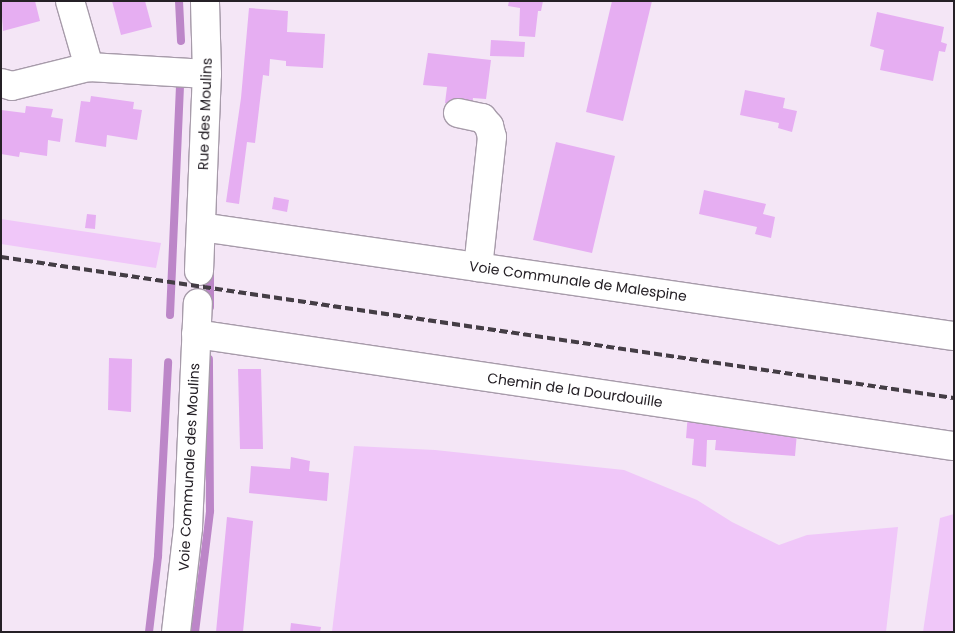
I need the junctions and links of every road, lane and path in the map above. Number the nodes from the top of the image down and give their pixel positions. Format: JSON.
{"nodes":[{"id":1,"x":70,"y":1,"type":"edge"},
{"id":2,"x":205,"y":1,"type":"edge"},
{"id":3,"x":89,"y":67,"type":"junction"},
{"id":4,"x":207,"y":74,"type":"junction"},
{"id":5,"x":1,"y":83,"type":"edge"},
{"id":6,"x":458,"y":113,"type":"dead end"},
{"id":7,"x":201,"y":227,"type":"junction"},
{"id":8,"x":478,"y":267,"type":"junction"},
{"id":9,"x":199,"y":271,"type":"dead end"},
{"id":10,"x":198,"y":303,"type":"dead end"},
{"id":11,"x":196,"y":334,"type":"junction"},
{"id":12,"x":954,"y":336,"type":"edge"},
{"id":13,"x":954,"y":446,"type":"edge"},
{"id":14,"x":176,"y":632,"type":"edge"}],
"edges":[{"from":1,"to":3,"type":"street"},
{"from":2,"to":4,"type":"street","name":"Rue des Moulins"},
{"from":3,"to":4,"type":"street"},
{"from":3,"to":5,"type":"street"},
{"from":4,"to":7,"type":"street","name":"Rue des Moulins"},
{"from":6,"to":8,"type":"street"},
{"from":7,"to":8,"type":"street","name":"Voie Communale de Malespine"},
{"from":7,"to":9,"type":"street"},
{"from":8,"to":12,"type":"street","name":"Voie Communale de Malespine"},
{"from":10,"to":11,"type":"street","name":"Voie Communale des Moulins"},
{"from":11,"to":13,"type":"street","name":"Chemin de la Dourdouille"},
{"from":11,"to":14,"type":"street","name":"Voie Communale des Moulins"}]}
